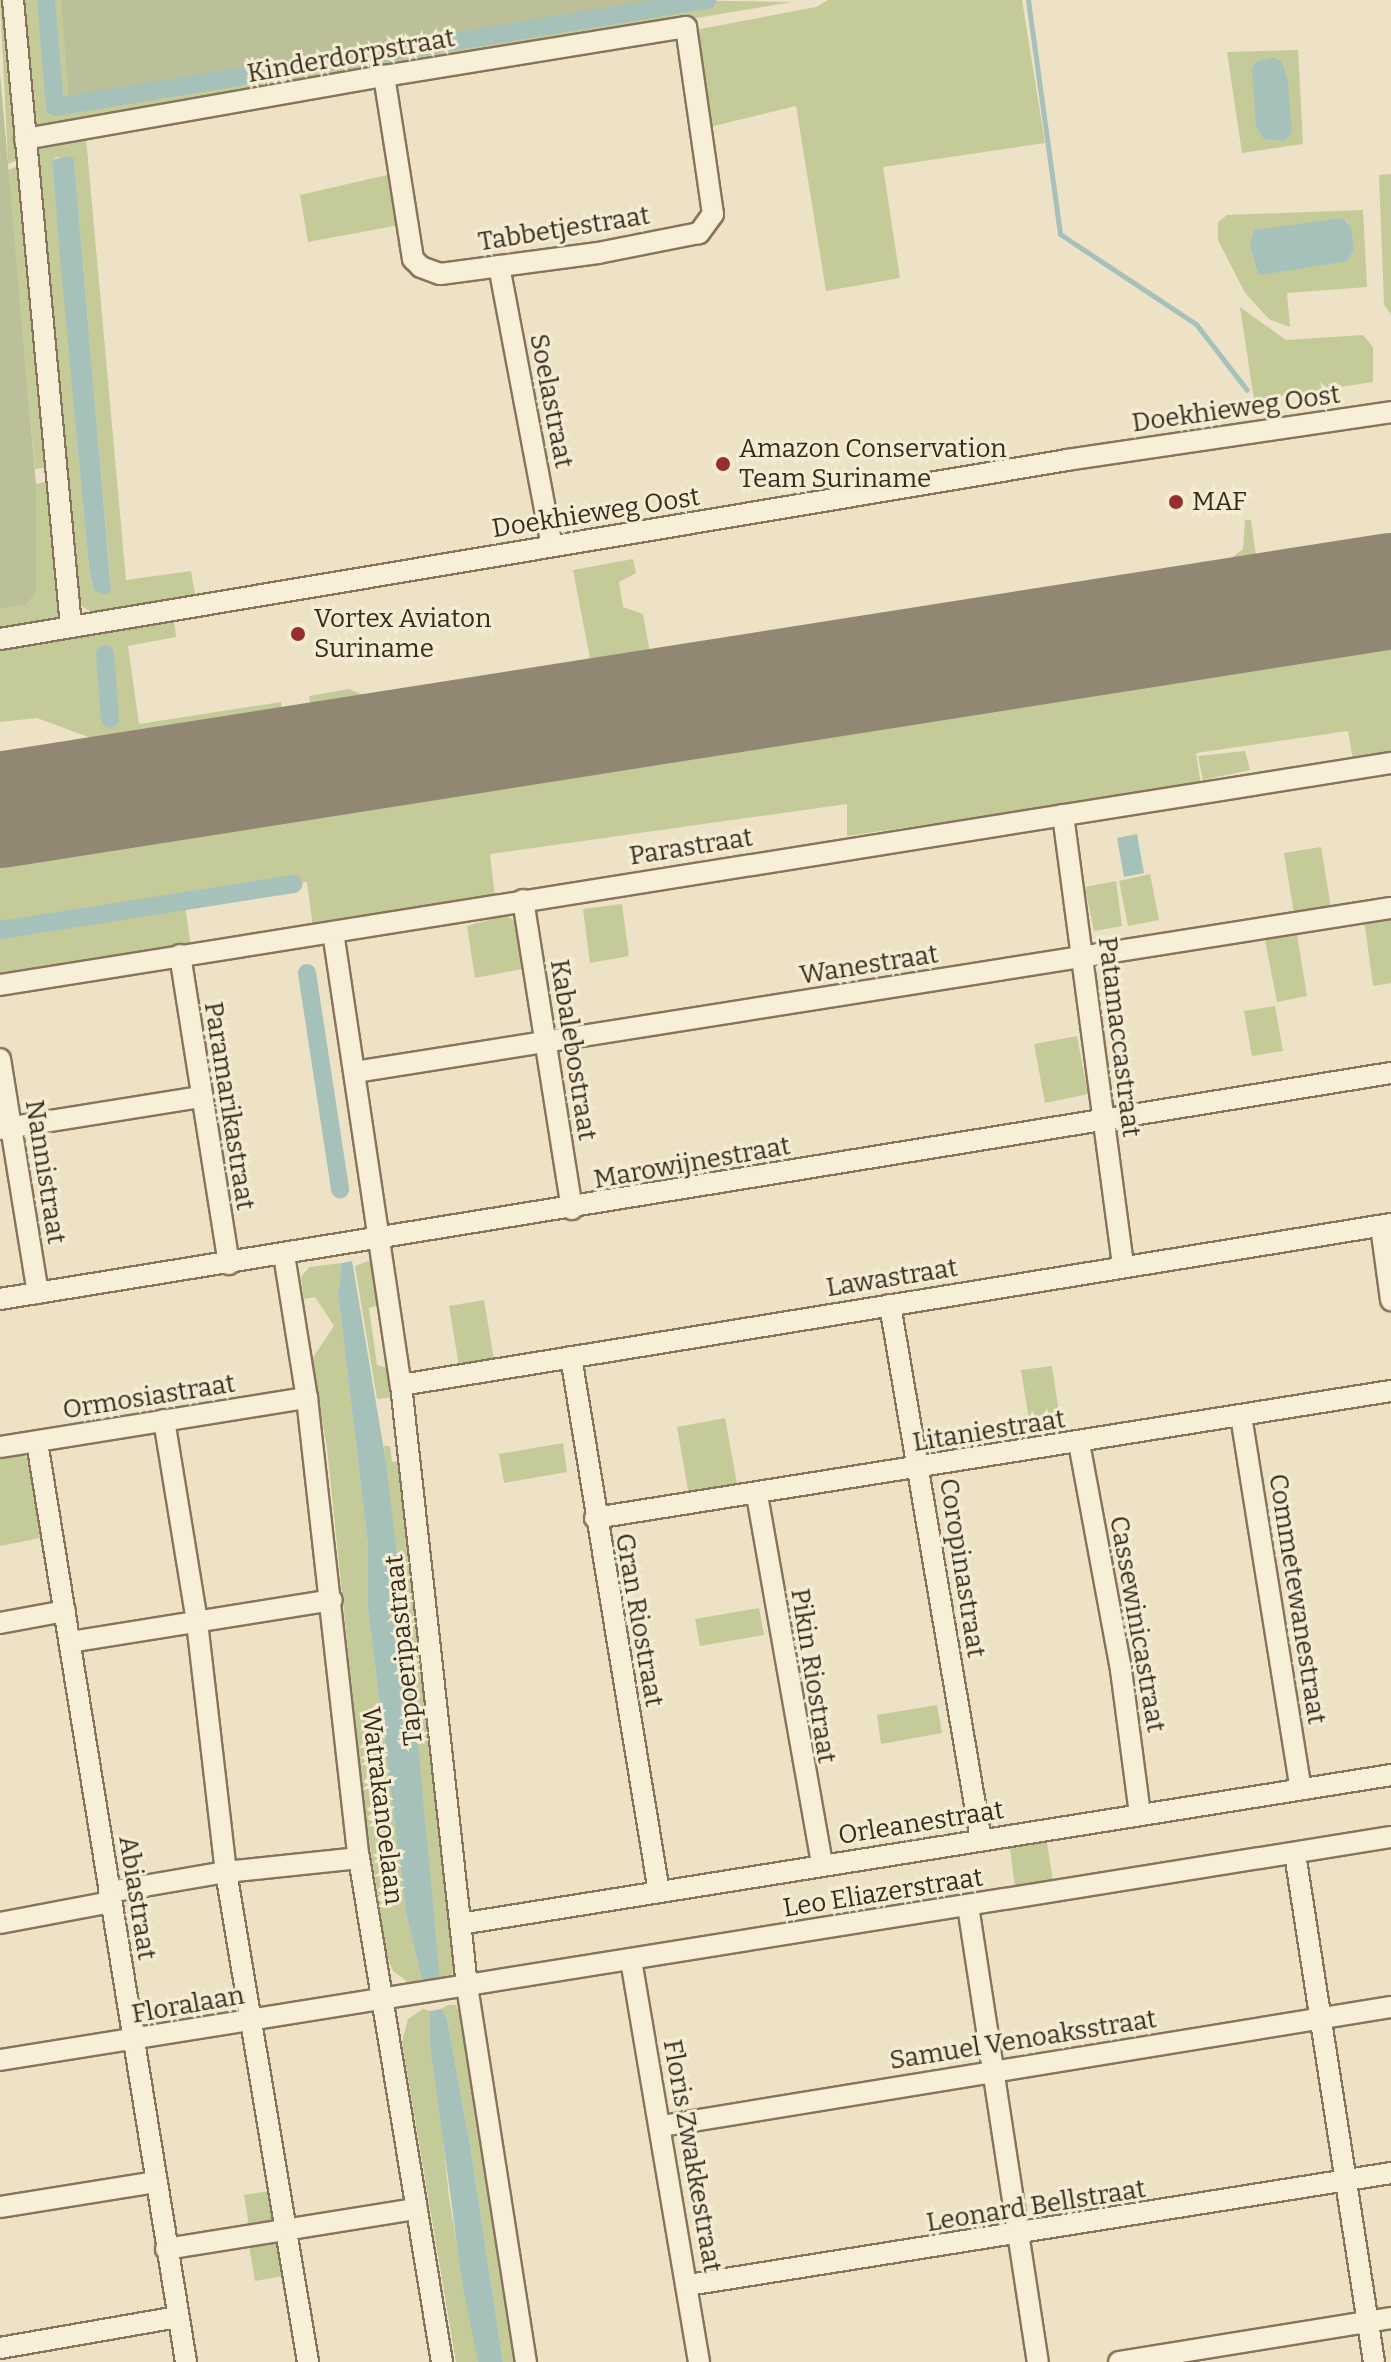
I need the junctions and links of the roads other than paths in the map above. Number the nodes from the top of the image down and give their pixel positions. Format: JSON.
{"nodes":[{"id":1,"x":13,"y":0,"type":"edge"},
{"id":2,"x":686,"y":27,"type":"joint"},
{"id":3,"x":384,"y":76,"type":"junction"},
{"id":4,"x":25,"y":139,"type":"junction"},
{"id":5,"x":499,"y":266,"type":"junction"},
{"id":6,"x":1391,"y":412,"type":"edge"},
{"id":7,"x":552,"y":546,"type":"junction"},
{"id":8,"x":71,"y":627,"type":"junction"},
{"id":9,"x":0,"y":639,"type":"edge"},
{"id":10,"x":1391,"y":763,"type":"edge"},
{"id":11,"x":1063,"y":815,"type":"junction"},
{"id":12,"x":523,"y":900,"type":"junction"},
{"id":13,"x":1391,"y":908,"type":"edge"},
{"id":14,"x":333,"y":932,"type":"junction"},
{"id":15,"x":180,"y":955,"type":"junction"},
{"id":16,"x":1084,"y":956,"type":"junction"},
{"id":17,"x":0,"y":985,"type":"edge"},
{"id":18,"x":546,"y":1044,"type":"junction"},
{"id":19,"x":0,"y":1059,"type":"edge"},
{"id":20,"x":355,"y":1072,"type":"junction"},
{"id":21,"x":1391,"y":1073,"type":"edge"},
{"id":22,"x":200,"y":1097,"type":"junction"},
{"id":23,"x":1103,"y":1120,"type":"junction"},
{"id":24,"x":6,"y":1128,"type":"edge"},
{"id":25,"x":572,"y":1209,"type":"junction"},
{"id":26,"x":1386,"y":1225,"type":"edge"},
{"id":27,"x":378,"y":1238,"type":"junction"},
{"id":28,"x":284,"y":1255,"type":"junction"},
{"id":29,"x":229,"y":1264,"type":"junction"},
{"id":30,"x":1123,"y":1266,"type":"junction"},
{"id":31,"x":38,"y":1293,"type":"junction"},
{"id":32,"x":0,"y":1299,"type":"edge"},
{"id":33,"x":1391,"y":1300,"type":"edge"},
{"id":34,"x":890,"y":1305,"type":"junction"},
{"id":35,"x":571,"y":1357,"type":"junction"},
{"id":36,"x":401,"y":1385,"type":"junction"},
{"id":37,"x":1391,"y":1391,"type":"edge"},
{"id":38,"x":307,"y":1398,"type":"junction"},
{"id":39,"x":1241,"y":1416,"type":"junction"},
{"id":40,"x":164,"y":1420,"type":"junction"},
{"id":41,"x":37,"y":1442,"type":"junction"},
{"id":42,"x":1079,"y":1443,"type":"junction"},
{"id":43,"x":0,"y":1447,"type":"edge"},
{"id":44,"x":919,"y":1469,"type":"junction"},
{"id":45,"x":757,"y":1495,"type":"junction"},
{"id":46,"x":595,"y":1518,"type":"junction"},
{"id":47,"x":332,"y":1600,"type":"junction"},
{"id":48,"x":65,"y":1611,"type":"junction"},
{"id":49,"x":197,"y":1622,"type":"junction"},
{"id":50,"x":0,"y":1623,"type":"edge"},
{"id":51,"x":70,"y":1642,"type":"junction"},
{"id":52,"x":1391,"y":1775,"type":"edge"},
{"id":53,"x":1301,"y":1789,"type":"junction"},
{"id":54,"x":1140,"y":1814,"type":"junction"},
{"id":55,"x":1391,"y":1837,"type":"edge"},
{"id":56,"x":981,"y":1840,"type":"junction"},
{"id":57,"x":1295,"y":1854,"type":"junction"},
{"id":58,"x":359,"y":1858,"type":"junction"},
{"id":59,"x":822,"y":1865,"type":"junction"},
{"id":60,"x":226,"y":1872,"type":"junction"},
{"id":61,"x":659,"y":1892,"type":"junction"},
{"id":62,"x":110,"y":1897,"type":"junction"},
{"id":63,"x":968,"y":1906,"type":"junction"},
{"id":64,"x":0,"y":1923,"type":"edge"},
{"id":65,"x":460,"y":1924,"type":"junction"},
{"id":66,"x":631,"y":1960,"type":"junction"},
{"id":67,"x":467,"y":1986,"type":"junction"},
{"id":68,"x":384,"y":2002,"type":"junction"},
{"id":69,"x":1391,"y":2007,"type":"edge"},
{"id":70,"x":252,"y":2020,"type":"junction"},
{"id":71,"x":1320,"y":2020,"type":"junction"},
{"id":72,"x":133,"y":2040,"type":"junction"},
{"id":73,"x":0,"y":2060,"type":"edge"},
{"id":74,"x":991,"y":2071,"type":"junction"},
{"id":75,"x":662,"y":2126,"type":"junction"},
{"id":76,"x":1391,"y":2173,"type":"edge"},
{"id":77,"x":1348,"y":2180,"type":"junction"},
{"id":78,"x":156,"y":2182,"type":"junction"},
{"id":79,"x":0,"y":2207,"type":"edge"},
{"id":80,"x":417,"y":2209,"type":"junction"},
{"id":81,"x":287,"y":2231,"type":"junction"},
{"id":82,"x":1020,"y":2236,"type":"junction"},
{"id":83,"x":166,"y":2249,"type":"junction"},
{"id":84,"x":688,"y":2285,"type":"junction"},
{"id":85,"x":178,"y":2317,"type":"junction"},
{"id":86,"x":1391,"y":2318,"type":"edge"},
{"id":87,"x":1368,"y":2322,"type":"junction"},
{"id":88,"x":0,"y":2348,"type":"edge"},
{"id":89,"x":186,"y":2362,"type":"edge"},
{"id":90,"x":308,"y":2362,"type":"edge"},
{"id":91,"x":442,"y":2362,"type":"edge"},
{"id":92,"x":526,"y":2362,"type":"edge"},
{"id":93,"x":699,"y":2362,"type":"edge"},
{"id":94,"x":1038,"y":2362,"type":"edge"},
{"id":95,"x":1119,"y":2362,"type":"edge"},
{"id":96,"x":1374,"y":2362,"type":"edge"}],
"edges":[{"from":1,"to":4,"type":"street"},
{"from":2,"to":3,"type":"street","name":"Kinderdorpstraat"},
{"from":2,"to":5,"type":"street","name":"Tabbetjestraat"},
{"from":3,"to":4,"type":"street","name":"Kinderdorpstraat"},
{"from":3,"to":5,"type":"street","name":"Tabbetjestraat"},
{"from":4,"to":8,"type":"street"},
{"from":5,"to":7,"type":"street","name":"Soelastraat"},
{"from":6,"to":7,"type":"street","name":"Doekhieweg Oost"},
{"from":7,"to":8,"type":"street","name":"Doekhieweg Oost"},
{"from":8,"to":9,"type":"street","name":"Doekhieweg Oost"},
{"from":10,"to":11,"type":"street","name":"Parastraat"},
{"from":11,"to":12,"type":"street","name":"Parastraat"},
{"from":11,"to":16,"type":"street","name":"Patamaccastraat"},
{"from":12,"to":14,"type":"street","name":"Parastraat"},
{"from":12,"to":18,"type":"street","name":"Kabalebostraat"},
{"from":13,"to":16,"type":"street","name":"Wanestraat"},
{"from":14,"to":15,"type":"street","name":"Parastraat"},
{"from":14,"to":20,"type":"street","name":"Tapoeripastraat"},
{"from":15,"to":17,"type":"street","name":"Parastraat"},
{"from":15,"to":22,"type":"street","name":"Paramarikastraat"},
{"from":16,"to":18,"type":"street","name":"Wanestraat"},
{"from":16,"to":23,"type":"street","name":"Patamaccastraat"},
{"from":18,"to":20,"type":"street","name":"Wanestraat"},
{"from":18,"to":25,"type":"street","name":"Kabalebostraat"},
{"from":19,"to":24,"type":"street","name":"Nannistraat"},
{"from":20,"to":27,"type":"street","name":"Tapoeripastraat"},
{"from":21,"to":23,"type":"street","name":"Marowijnestraat"},
{"from":22,"to":24,"type":"street"},
{"from":22,"to":29,"type":"street","name":"Paramarikastraat"},
{"from":23,"to":25,"type":"street","name":"Marowijnestraat"},
{"from":23,"to":30,"type":"street","name":"Patamaccastraat"},
{"from":24,"to":31,"type":"street","name":"Nannistraat"},
{"from":25,"to":27,"type":"street","name":"Marowijnestraat"},
{"from":26,"to":30,"type":"street","name":"Lawastraat"},
{"from":26,"to":33,"type":"street"},
{"from":27,"to":28,"type":"street","name":"Marowijnestraat"},
{"from":27,"to":36,"type":"street","name":"Tapoeripastraat"},
{"from":28,"to":29,"type":"street","name":"Marowijnestraat"},
{"from":28,"to":38,"type":"street","name":"Watrakanoelaan"},
{"from":29,"to":31,"type":"street","name":"Marowijnestraat"},
{"from":30,"to":34,"type":"street","name":"Lawastraat"},
{"from":31,"to":32,"type":"street","name":"Marowijnestraat"},
{"from":34,"to":35,"type":"street","name":"Lawastraat"},
{"from":34,"to":44,"type":"street","name":"Coropinastraat"},
{"from":35,"to":36,"type":"street","name":"Lawastraat"},
{"from":35,"to":46,"type":"street","name":"Gran Riostraat"},
{"from":36,"to":65,"type":"street","name":"Tapoeripastraat"},
{"from":37,"to":39,"type":"street","name":"Litaniestraat"},
{"from":38,"to":40,"type":"street","name":"Ormosiastraat"},
{"from":38,"to":47,"type":"street","name":"Watrakanoelaan"},
{"from":39,"to":42,"type":"street","name":"Litaniestraat"},
{"from":39,"to":53,"type":"street","name":"Commetewanestraat"},
{"from":40,"to":41,"type":"street","name":"Ormosiastraat"},
{"from":40,"to":49,"type":"street"},
{"from":41,"to":43,"type":"street","name":"Ormosiastraat"},
{"from":41,"to":48,"type":"street","name":"Abiastraat"},
{"from":42,"to":44,"type":"street","name":"Litaniestraat"},
{"from":42,"to":54,"type":"street","name":"Cassewinicastraat"},
{"from":44,"to":45,"type":"street","name":"Litaniestraat"},
{"from":44,"to":56,"type":"street","name":"Coropinastraat"},
{"from":45,"to":46,"type":"street","name":"Litaniestraat"},
{"from":45,"to":59,"type":"street","name":"Pikin Riostraat"},
{"from":46,"to":61,"type":"street","name":"Gran Riostraat"},
{"from":47,"to":49,"type":"street"},
{"from":47,"to":58,"type":"street","name":"Watrakanoelaan"},
{"from":48,"to":50,"type":"street"},
{"from":48,"to":51,"type":"street","name":"Abiastraat"},
{"from":49,"to":51,"type":"street"},
{"from":49,"to":60,"type":"street"},
{"from":51,"to":62,"type":"street","name":"Abiastraat"},
{"from":52,"to":53,"type":"street","name":"Orleanestraat"},
{"from":53,"to":54,"type":"street","name":"Orleanestraat"},
{"from":54,"to":56,"type":"street","name":"Orleanestraat"},
{"from":55,"to":57,"type":"street","name":"Leo Eliazerstraat"},
{"from":56,"to":59,"type":"street","name":"Orleanestraat"},
{"from":57,"to":63,"type":"street","name":"Leo Eliazerstraat"},
{"from":57,"to":71,"type":"street"},
{"from":58,"to":60,"type":"street"},
{"from":58,"to":68,"type":"street","name":"Watrakanoelaan"},
{"from":59,"to":61,"type":"street","name":"Orleanestraat"},
{"from":60,"to":62,"type":"street"},
{"from":60,"to":70,"type":"street"},
{"from":61,"to":65,"type":"street","name":"Orleanestraat"},
{"from":62,"to":64,"type":"street"},
{"from":62,"to":72,"type":"street","name":"Abiastraat"},
{"from":63,"to":66,"type":"street","name":"Leo Eliazerstraat"},
{"from":63,"to":74,"type":"street"},
{"from":65,"to":67,"type":"street","name":"Tapoeripastraat"},
{"from":66,"to":67,"type":"street","name":"Leo Eliazerstraat"},
{"from":66,"to":75,"type":"street","name":"Floris Zwakkestraat"},
{"from":67,"to":68,"type":"street","name":"Leo Eliazerstraat"},
{"from":67,"to":92,"type":"street","name":"Tapoeripastraat"},
{"from":68,"to":70,"type":"street","name":"Floralaan"},
{"from":68,"to":80,"type":"street","name":"Watrakanoelaan"},
{"from":69,"to":71,"type":"street","name":"Samuel Venoaksstraat"},
{"from":70,"to":72,"type":"street","name":"Floralaan"},
{"from":70,"to":81,"type":"street"},
{"from":71,"to":74,"type":"street","name":"Samuel Venoaksstraat"},
{"from":71,"to":77,"type":"street"},
{"from":72,"to":73,"type":"street","name":"Floralaan"},
{"from":72,"to":78,"type":"street","name":"Abiastraat"},
{"from":74,"to":75,"type":"street","name":"Samuel Venoaksstraat"},
{"from":74,"to":82,"type":"street"},
{"from":75,"to":84,"type":"street","name":"Floris Zwakkestraat"},
{"from":76,"to":77,"type":"street","name":"Leonard Bellstraat"},
{"from":77,"to":82,"type":"street","name":"Leonard Bellstraat"},
{"from":77,"to":87,"type":"street"},
{"from":78,"to":79,"type":"street"},
{"from":78,"to":83,"type":"street","name":"Abiastraat"},
{"from":80,"to":81,"type":"street"},
{"from":80,"to":91,"type":"street","name":"Watrakanoelaan"},
{"from":81,"to":83,"type":"street"},
{"from":81,"to":90,"type":"street"},
{"from":82,"to":84,"type":"street","name":"Leonard Bellstraat"},
{"from":82,"to":94,"type":"street"},
{"from":83,"to":85,"type":"street","name":"Abiastraat"},
{"from":84,"to":93,"type":"street","name":"Floris Zwakkestraat"},
{"from":85,"to":88,"type":"street"},
{"from":85,"to":89,"type":"street","name":"Abiastraat"},
{"from":86,"to":87,"type":"street"},
{"from":87,"to":95,"type":"street"},
{"from":87,"to":96,"type":"street"}]}
